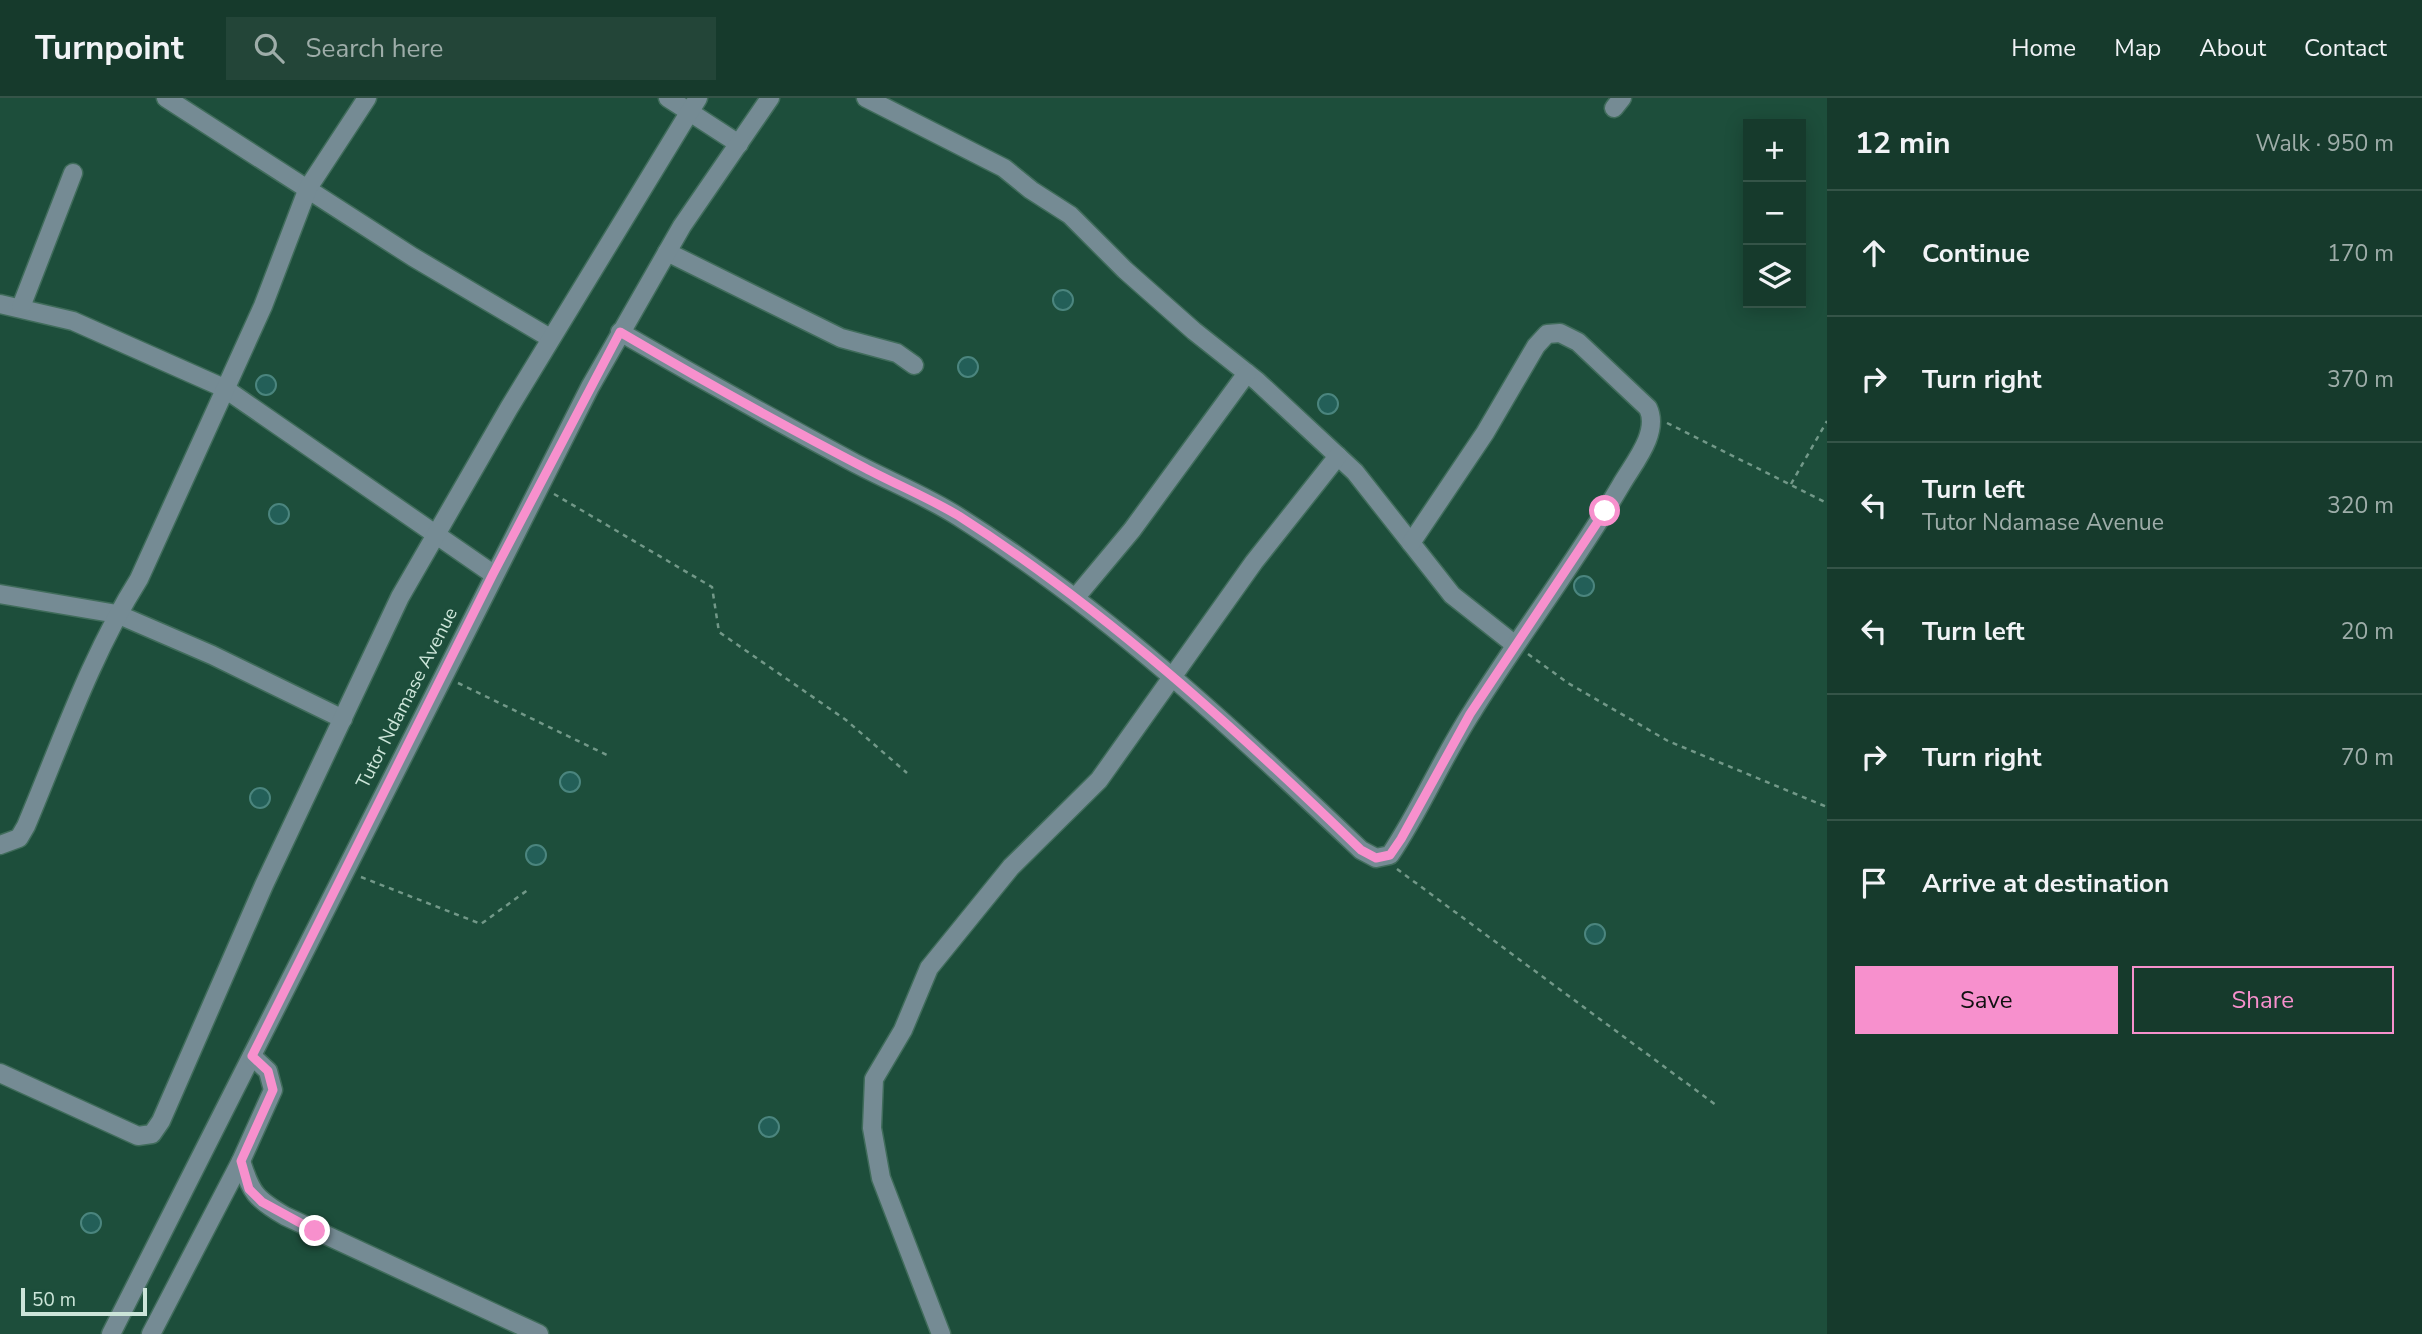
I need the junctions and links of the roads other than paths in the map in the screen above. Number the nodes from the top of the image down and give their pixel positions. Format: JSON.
{"nodes":[{"id":1,"x":166,"y":98,"type":"edge"},
{"id":2,"x":367,"y":98,"type":"edge"},
{"id":3,"x":668,"y":98,"type":"edge"},
{"id":4,"x":770,"y":98,"type":"edge"},
{"id":5,"x":866,"y":98,"type":"edge"},
{"id":6,"x":694,"y":106,"type":"edge"},
{"id":7,"x":738,"y":144,"type":"junction"},
{"id":8,"x":73,"y":173,"type":"dead end"},
{"id":9,"x":307,"y":188,"type":"junction"},
{"id":10,"x":667,"y":252,"type":"junction"},
{"id":11,"x":0,"y":303,"type":"edge"},
{"id":12,"x":21,"y":307,"type":"junction"},
{"id":13,"x":620,"y":332,"type":"junction"},
{"id":14,"x":550,"y":338,"type":"junction"},
{"id":15,"x":914,"y":365,"type":"dead end"},
{"id":16,"x":1247,"y":373,"type":"junction"},
{"id":17,"x":224,"y":388,"type":"junction"},
{"id":18,"x":1338,"y":456,"type":"junction"},
{"id":19,"x":435,"y":536,"type":"junction"},
{"id":20,"x":1411,"y":544,"type":"junction"},
{"id":21,"x":493,"y":574,"type":"junction"},
{"id":22,"x":0,"y":594,"type":"edge"},
{"id":23,"x":1076,"y":597,"type":"junction"},
{"id":24,"x":117,"y":614,"type":"junction"},
{"id":25,"x":1514,"y":644,"type":"junction"},
{"id":26,"x":1172,"y":678,"type":"junction"},
{"id":27,"x":343,"y":719,"type":"junction"},
{"id":28,"x":0,"y":845,"type":"edge"},
{"id":29,"x":252,"y":1056,"type":"junction"},
{"id":30,"x":0,"y":1073,"type":"edge"},
{"id":31,"x":241,"y":1161,"type":"junction"},
{"id":32,"x":111,"y":1334,"type":"edge"},
{"id":33,"x":151,"y":1334,"type":"edge"},
{"id":34,"x":539,"y":1334,"type":"edge"},
{"id":35,"x":941,"y":1334,"type":"edge"}],
"edges":[{"from":1,"to":9,"type":"street"},
{"from":2,"to":9,"type":"street"},
{"from":3,"to":6,"type":"street"},
{"from":4,"to":7,"type":"street","name":"Tutor Ndamase Avenue"},
{"from":5,"to":16,"type":"street"},
{"from":6,"to":7,"type":"street"},
{"from":6,"to":14,"type":"street"},
{"from":7,"to":10,"type":"street","name":"Tutor Ndamase Avenue"},
{"from":8,"to":12,"type":"street"},
{"from":9,"to":14,"type":"street"},
{"from":9,"to":17,"type":"street"},
{"from":10,"to":13,"type":"street","name":"Tutor Ndamase Avenue"},
{"from":10,"to":15,"type":"street"},
{"from":11,"to":12,"type":"street"},
{"from":12,"to":17,"type":"street"},
{"from":13,"to":21,"type":"street","name":"Tutor Ndamase Avenue"},
{"from":13,"to":23,"type":"street"},
{"from":14,"to":19,"type":"street"},
{"from":16,"to":18,"type":"street"},
{"from":16,"to":23,"type":"street"},
{"from":17,"to":19,"type":"street"},
{"from":17,"to":24,"type":"street"},
{"from":18,"to":20,"type":"street"},
{"from":18,"to":26,"type":"street"},
{"from":19,"to":21,"type":"street"},
{"from":19,"to":27,"type":"street"},
{"from":20,"to":25,"type":"street"},
{"from":20,"to":25,"type":"street"},
{"from":21,"to":29,"type":"street","name":"Tutor Ndamase Avenue"},
{"from":22,"to":24,"type":"street"},
{"from":23,"to":26,"type":"street"},
{"from":24,"to":27,"type":"street"},
{"from":24,"to":28,"type":"street"},
{"from":25,"to":26,"type":"street"},
{"from":26,"to":35,"type":"street"},
{"from":27,"to":30,"type":"street"},
{"from":29,"to":31,"type":"street"},
{"from":29,"to":32,"type":"street","name":"Tutor Ndamase Avenue"},
{"from":31,"to":33,"type":"street"},
{"from":31,"to":34,"type":"street"}]}
